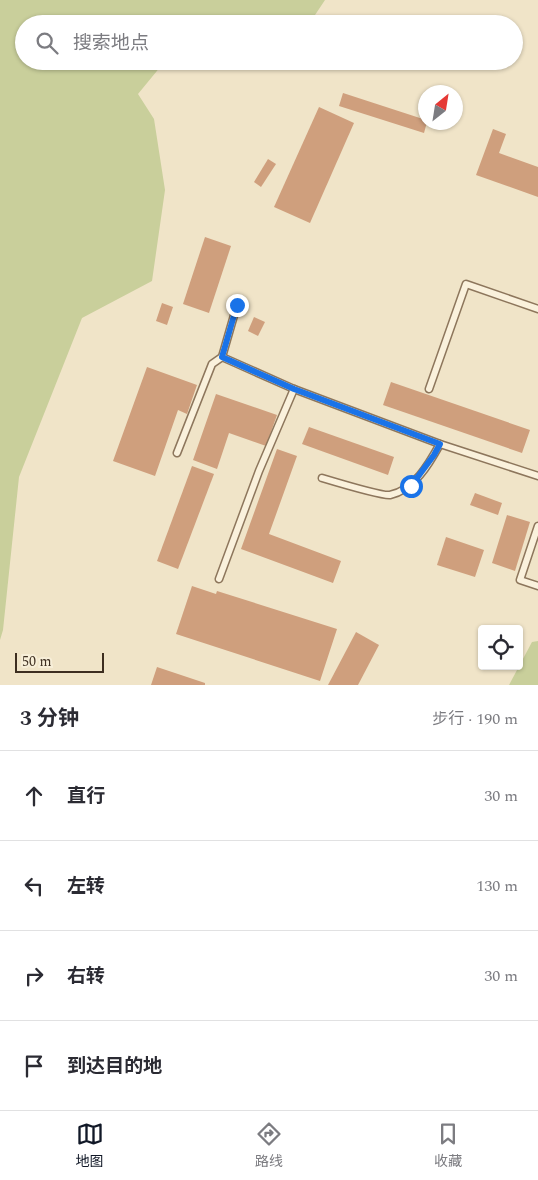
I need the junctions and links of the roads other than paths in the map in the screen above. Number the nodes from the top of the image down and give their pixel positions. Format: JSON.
{"nodes":[{"id":1,"x":237,"y":305,"type":"dead end"},
{"id":2,"x":538,"y":309,"type":"edge"},
{"id":3,"x":222,"y":357,"type":"junction"},
{"id":4,"x":294,"y":389,"type":"junction"},
{"id":5,"x":429,"y":389,"type":"dead end"},
{"id":6,"x":440,"y":444,"type":"junction"},
{"id":7,"x":177,"y":453,"type":"dead end"},
{"id":8,"x":538,"y":476,"type":"edge"},
{"id":9,"x":322,"y":478,"type":"dead end"},
{"id":10,"x":538,"y":526,"type":"edge"},
{"id":11,"x":219,"y":579,"type":"dead end"},
{"id":12,"x":538,"y":586,"type":"edge"}],
"edges":[{"from":1,"to":3,"type":"lane"},
{"from":2,"to":5,"type":"lane"},
{"from":3,"to":4,"type":"lane"},
{"from":3,"to":7,"type":"lane"},
{"from":4,"to":6,"type":"lane"},
{"from":4,"to":11,"type":"lane"},
{"from":6,"to":8,"type":"lane"},
{"from":6,"to":9,"type":"lane"},
{"from":10,"to":12,"type":"lane"}]}
